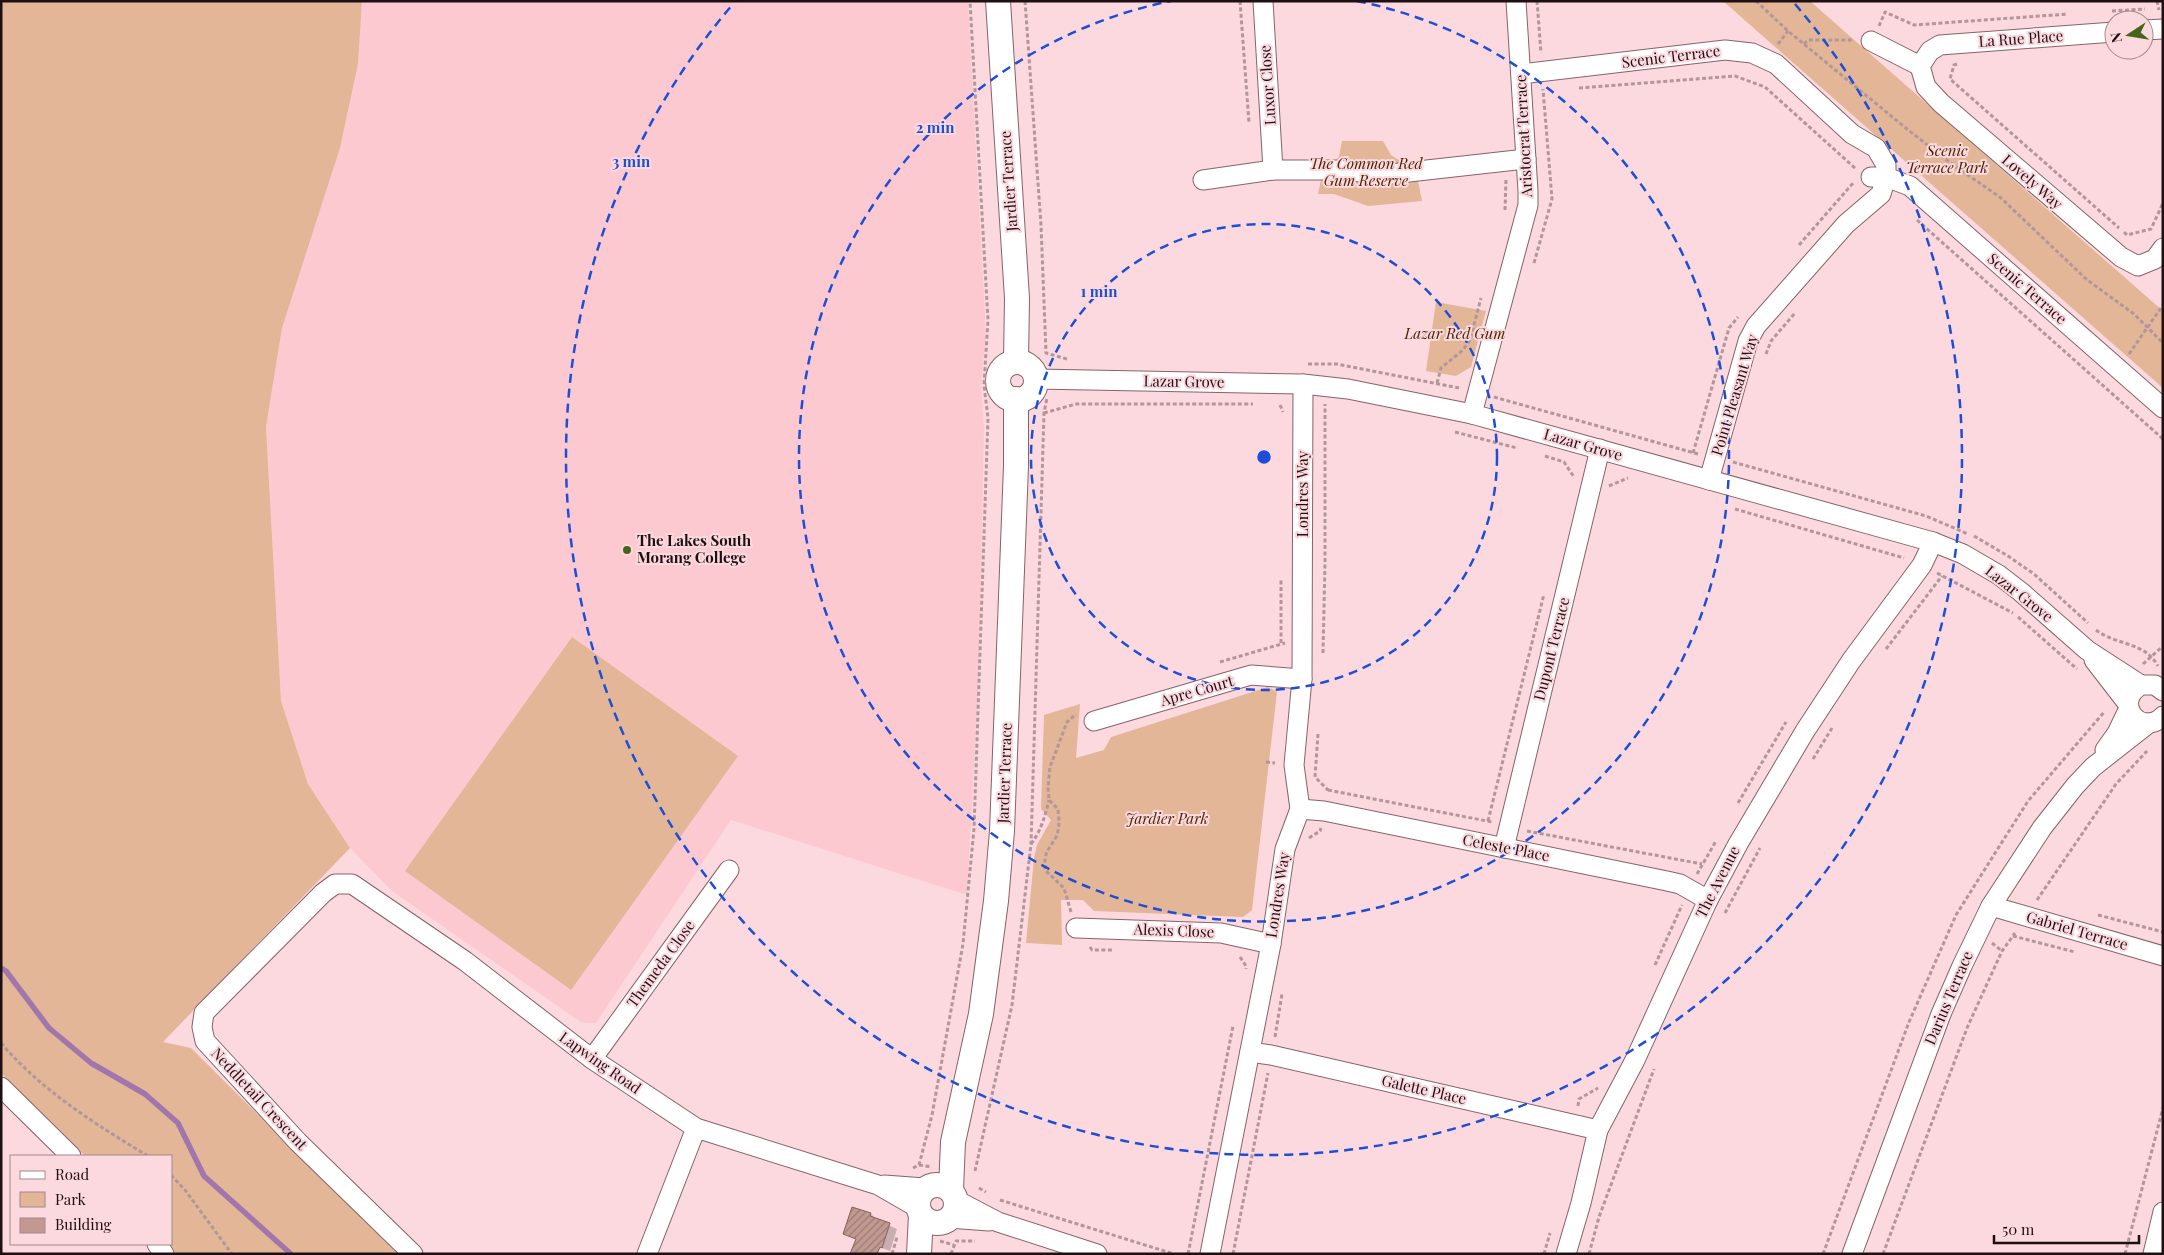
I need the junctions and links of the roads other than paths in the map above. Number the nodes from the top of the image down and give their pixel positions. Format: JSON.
{"nodes":[{"id":1,"x":998,"y":1,"type":"edge"},
{"id":2,"x":1263,"y":1,"type":"edge"},
{"id":3,"x":1516,"y":1,"type":"edge"},
{"id":4,"x":2104,"y":33,"type":"edge"},
{"id":5,"x":1871,"y":41,"type":"dead end"},
{"id":6,"x":1925,"y":58,"type":"junction"},
{"id":7,"x":1521,"y":74,"type":"junction"},
{"id":8,"x":1526,"y":159,"type":"junction"},
{"id":9,"x":1273,"y":170,"type":"junction"},
{"id":10,"x":1879,"y":177,"type":"junction"},
{"id":11,"x":1203,"y":180,"type":"dead end"},
{"id":12,"x":2163,"y":248,"type":"edge"},
{"id":13,"x":1016,"y":362,"type":"junction"},
{"id":14,"x":1036,"y":379,"type":"junction"},
{"id":15,"x":1304,"y":384,"type":"junction"},
{"id":16,"x":1016,"y":399,"type":"junction"},
{"id":17,"x":2163,"y":408,"type":"edge"},
{"id":18,"x":1472,"y":414,"type":"junction"},
{"id":19,"x":1600,"y":450,"type":"junction"},
{"id":20,"x":1709,"y":480,"type":"junction"},
{"id":21,"x":1933,"y":542,"type":"junction"},
{"id":22,"x":2087,"y":650,"type":"junction"},
{"id":23,"x":1302,"y":680,"type":"junction"},
{"id":24,"x":2154,"y":684,"type":"edge"},
{"id":25,"x":2128,"y":718,"type":"junction"},
{"id":26,"x":2156,"y":720,"type":"edge"},
{"id":27,"x":1094,"y":721,"type":"road end"},
{"id":28,"x":1300,"y":809,"type":"junction"},
{"id":29,"x":1504,"y":848,"type":"junction"},
{"id":30,"x":729,"y":870,"type":"dead end"},
{"id":31,"x":352,"y":884,"type":"joint"},
{"id":32,"x":1708,"y":900,"type":"junction"},
{"id":33,"x":1992,"y":906,"type":"junction"},
{"id":34,"x":1076,"y":928,"type":"road end"},
{"id":35,"x":1271,"y":944,"type":"junction"},
{"id":36,"x":2163,"y":956,"type":"edge"},
{"id":37,"x":1250,"y":1052,"type":"junction"},
{"id":38,"x":592,"y":1059,"type":"junction"},
{"id":39,"x":1,"y":1087,"type":"edge"},
{"id":40,"x":696,"y":1128,"type":"junction"},
{"id":41,"x":1598,"y":1130,"type":"junction"},
{"id":42,"x":70,"y":1155,"type":"edge"},
{"id":43,"x":933,"y":1202,"type":"junction"},
{"id":44,"x":2163,"y":1212,"type":"edge"},
{"id":45,"x":412,"y":1254,"type":"edge"},
{"id":46,"x":647,"y":1254,"type":"edge"},
{"id":47,"x":920,"y":1254,"type":"edge"},
{"id":48,"x":925,"y":1254,"type":"edge"},
{"id":49,"x":1097,"y":1254,"type":"edge"},
{"id":50,"x":1210,"y":1254,"type":"edge"},
{"id":51,"x":1566,"y":1254,"type":"edge"},
{"id":52,"x":1852,"y":1254,"type":"edge"},
{"id":53,"x":2153,"y":1254,"type":"edge"}],
"edges":[{"from":1,"to":13,"type":"street","name":"Jardier Terrace"},
{"from":2,"to":9,"type":"street","name":"Luxor Close"},
{"from":3,"to":7,"type":"street","name":"Aristocrat Terrace"},
{"from":4,"to":6,"type":"street","name":"La Rue Place"},
{"from":5,"to":6,"type":"street"},
{"from":6,"to":12,"type":"street","name":"Lovely Way"},
{"from":7,"to":8,"type":"street","name":"Aristocrat Terrace"},
{"from":7,"to":10,"type":"street","name":"Scenic Terrace"},
{"from":8,"to":9,"type":"street"},
{"from":8,"to":18,"type":"street","name":"Aristocrat Terrace"},
{"from":9,"to":11,"type":"street"},
{"from":10,"to":17,"type":"street","name":"Scenic Terrace"},
{"from":10,"to":20,"type":"street","name":"Point Pleasant Way"},
{"from":13,"to":14,"type":"street"},
{"from":13,"to":16,"type":"street"},
{"from":14,"to":15,"type":"street","name":"Lazar Grove"},
{"from":14,"to":16,"type":"street"},
{"from":15,"to":18,"type":"street","name":"Lazar Grove"},
{"from":15,"to":23,"type":"street","name":"Londres Way"},
{"from":16,"to":43,"type":"street","name":"Jardier Terrace"},
{"from":18,"to":19,"type":"street","name":"Lazar Grove"},
{"from":19,"to":20,"type":"street","name":"Lazar Grove"},
{"from":19,"to":29,"type":"street","name":"Dupont Terrace"},
{"from":20,"to":21,"type":"street","name":"Lazar Grove"},
{"from":21,"to":22,"type":"street","name":"Lazar Grove"},
{"from":21,"to":32,"type":"street","name":"The Avenue"},
{"from":22,"to":24,"type":"street","name":"Lazar Grove"},
{"from":22,"to":25,"type":"street","name":"Lazar Grove"},
{"from":23,"to":27,"type":"street","name":"Apre Court"},
{"from":23,"to":28,"type":"street","name":"Londres Way"},
{"from":24,"to":25,"type":"street","name":"Darius Terrace"},
{"from":25,"to":26,"type":"street","name":"Lazar Grove"},
{"from":25,"to":33,"type":"street","name":"Darius Terrace"},
{"from":28,"to":29,"type":"street","name":"Celeste Place"},
{"from":28,"to":35,"type":"street","name":"Londres Way"},
{"from":29,"to":32,"type":"street","name":"Celeste Place"},
{"from":30,"to":38,"type":"street","name":"Themeda Close"},
{"from":31,"to":38,"type":"street","name":"Lapwing Road"},
{"from":31,"to":45,"type":"street","name":"Neddletail Crescent"},
{"from":32,"to":41,"type":"street","name":"The Avenue"},
{"from":33,"to":36,"type":"street","name":"Gabriel Terrace"},
{"from":33,"to":52,"type":"street","name":"Darius Terrace"},
{"from":34,"to":35,"type":"street","name":"Alexis Close"},
{"from":35,"to":37,"type":"street","name":"Londres Way"},
{"from":37,"to":41,"type":"street","name":"Galette Place"},
{"from":37,"to":50,"type":"street","name":"Londres Way"},
{"from":38,"to":40,"type":"street","name":"Lapwing Road"},
{"from":39,"to":42,"type":"street"},
{"from":40,"to":43,"type":"street","name":"Lapwing Road"},
{"from":40,"to":46,"type":"street"},
{"from":41,"to":51,"type":"street","name":"The Avenue"},
{"from":43,"to":47,"type":"street","name":"Jardier Terrace"},
{"from":43,"to":48,"type":"street","name":"Jardier Terrace"},
{"from":43,"to":49,"type":"street","name":"Lapwing Road"},
{"from":44,"to":53,"type":"street"}]}
